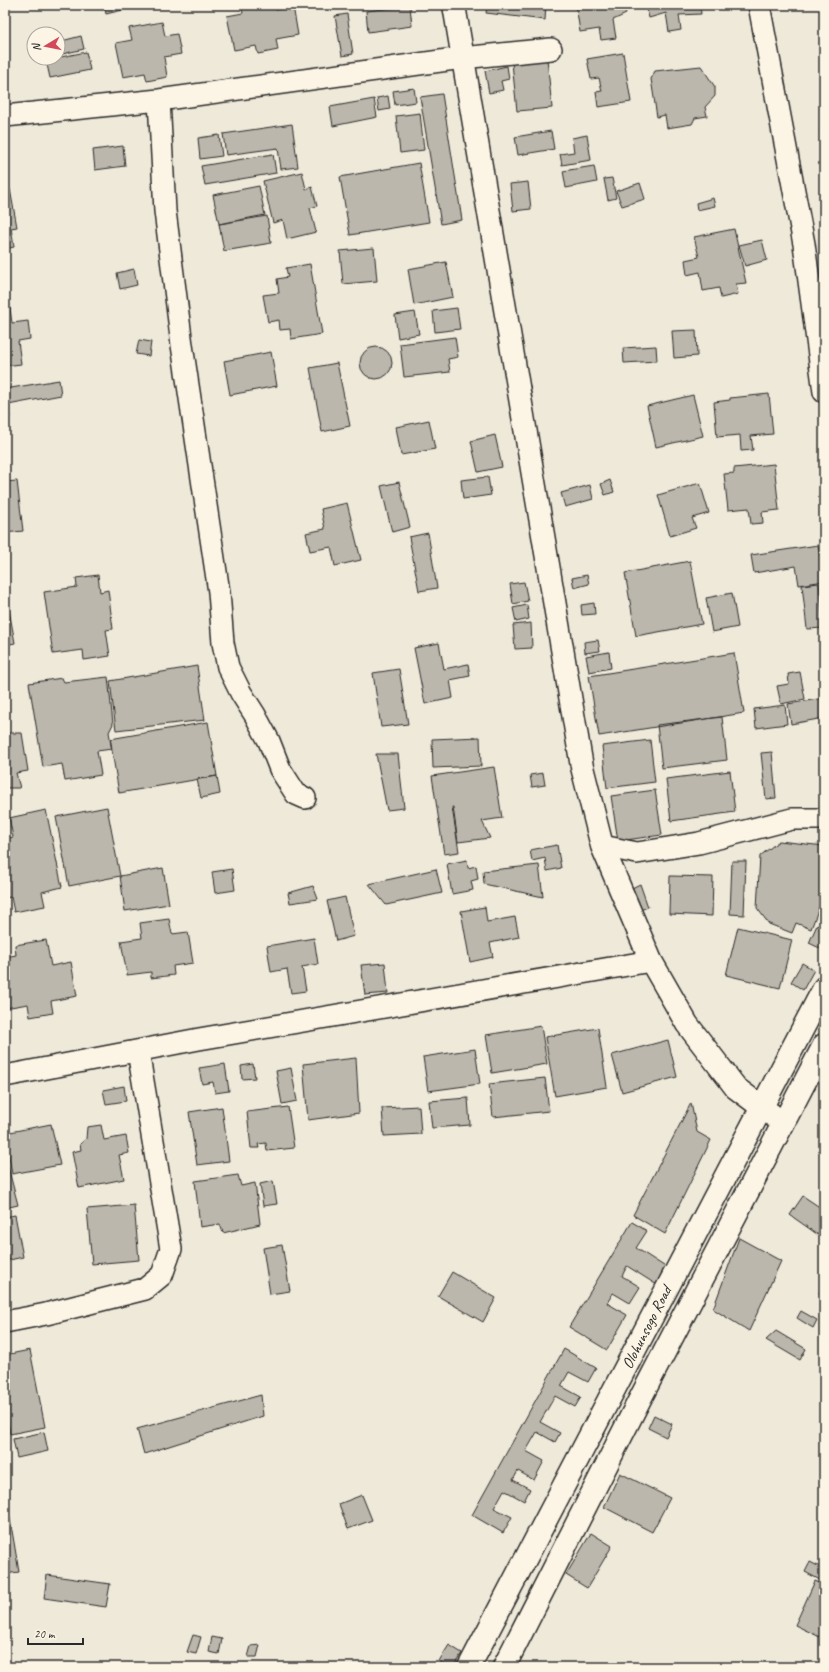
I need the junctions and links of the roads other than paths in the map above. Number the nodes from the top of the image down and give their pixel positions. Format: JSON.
{"nodes":[{"id":1,"x":454,"y":5,"type":"edge"},
{"id":2,"x":759,"y":5,"type":"edge"},
{"id":3,"x":551,"y":49,"type":"dead end"},
{"id":4,"x":462,"y":58,"type":"junction"},
{"id":5,"x":159,"y":100,"type":"junction"},
{"id":6,"x":5,"y":116,"type":"edge"},
{"id":7,"x":824,"y":392,"type":"edge"},
{"id":8,"x":305,"y":798,"type":"dead end"},
{"id":9,"x":824,"y":819,"type":"edge"},
{"id":10,"x":602,"y":846,"type":"junction"},
{"id":11,"x":651,"y":961,"type":"junction"},
{"id":12,"x":824,"y":988,"type":"edge"},
{"id":13,"x":824,"y":1045,"type":"edge"},
{"id":14,"x":138,"y":1051,"type":"junction"},
{"id":15,"x":5,"y":1076,"type":"edge"},
{"id":16,"x":760,"y":1107,"type":"junction"},
{"id":17,"x":783,"y":1123,"type":"junction"},
{"id":18,"x":5,"y":1322,"type":"edge"},
{"id":19,"x":469,"y":1667,"type":"edge"},
{"id":20,"x":504,"y":1667,"type":"edge"}],
"edges":[{"from":1,"to":4,"type":"main road"},
{"from":2,"to":7,"type":"street"},
{"from":3,"to":4,"type":"street"},
{"from":4,"to":5,"type":"street"},
{"from":4,"to":10,"type":"main road"},
{"from":5,"to":6,"type":"street"},
{"from":5,"to":8,"type":"street"},
{"from":9,"to":10,"type":"street"},
{"from":10,"to":11,"type":"main road"},
{"from":11,"to":14,"type":"street"},
{"from":11,"to":16,"type":"main road"},
{"from":12,"to":16,"type":"main road","name":"Olohunsogo Road"},
{"from":13,"to":17,"type":"main road","name":"Olohunsogo Road"},
{"from":14,"to":15,"type":"street"},
{"from":14,"to":18,"type":"street"},
{"from":16,"to":17,"type":"main road"},
{"from":16,"to":19,"type":"main road","name":"Olohunsogo Road"},
{"from":17,"to":20,"type":"main road","name":"Olohunsogo Road"}]}
